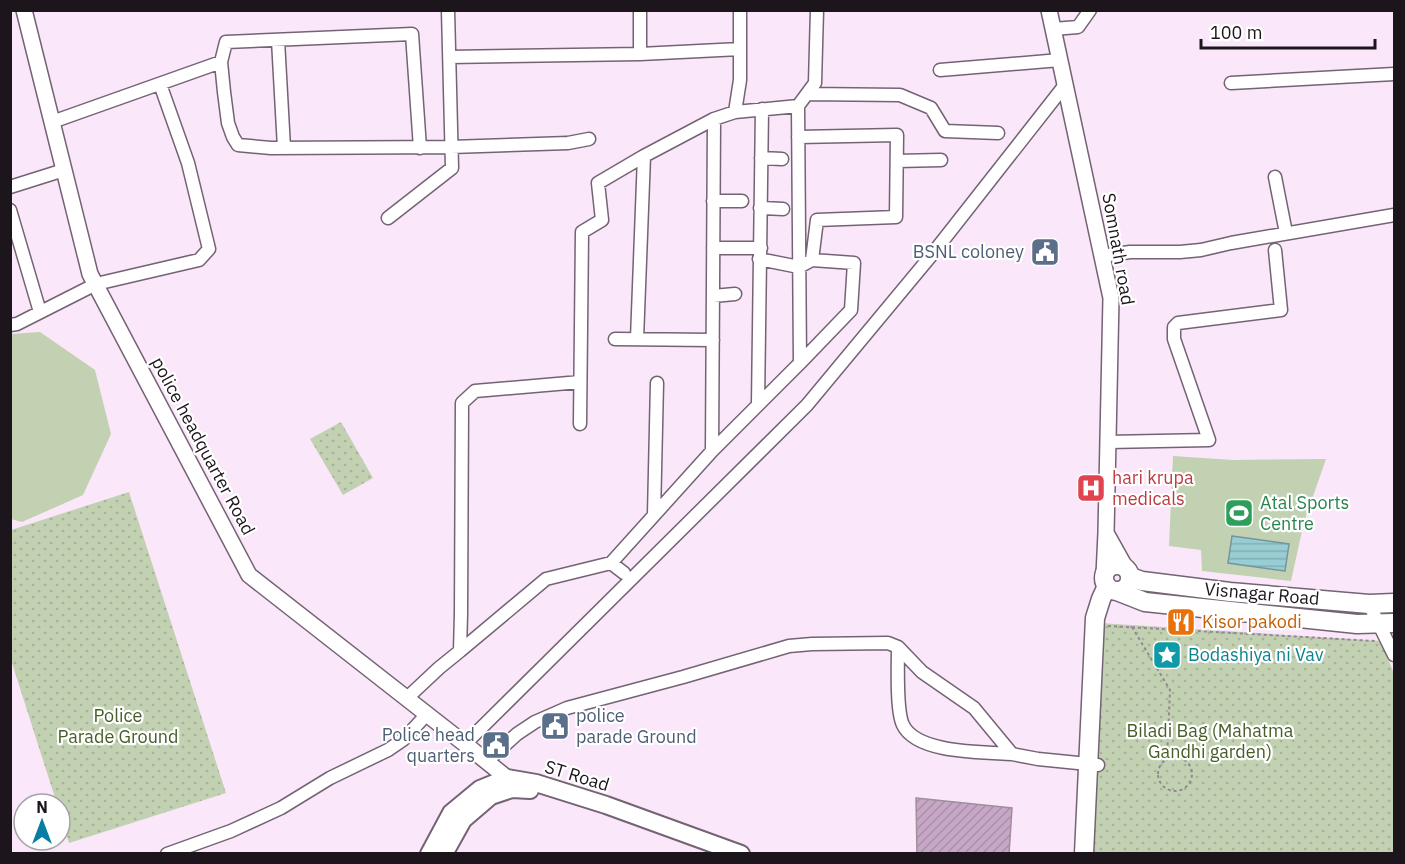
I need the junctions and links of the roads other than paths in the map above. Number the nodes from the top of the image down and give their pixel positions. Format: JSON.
{"nodes":[{"id":1,"x":24,"y":10,"type":"edge"},
{"id":2,"x":448,"y":10,"type":"edge"},
{"id":3,"x":640,"y":10,"type":"edge"},
{"id":4,"x":740,"y":10,"type":"edge"},
{"id":5,"x":817,"y":10,"type":"edge"},
{"id":6,"x":1049,"y":10,"type":"edge"},
{"id":7,"x":1090,"y":10,"type":"edge"},
{"id":8,"x":1053,"y":29,"type":"junction"},
{"id":9,"x":278,"y":40,"type":"junction"},
{"id":10,"x":740,"y":50,"type":"junction"},
{"id":11,"x":640,"y":54,"type":"junction"},
{"id":12,"x":449,"y":57,"type":"junction"},
{"id":13,"x":1060,"y":60,"type":"junction"},
{"id":14,"x":221,"y":62,"type":"junction"},
{"id":15,"x":940,"y":70,"type":"dead end"},
{"id":16,"x":1395,"y":74,"type":"edge"},
{"id":17,"x":1231,"y":82,"type":"dead end"},
{"id":18,"x":160,"y":84,"type":"junction"},
{"id":19,"x":1065,"y":86,"type":"junction"},
{"id":20,"x":807,"y":94,"type":"junction"},
{"id":21,"x":798,"y":106,"type":"junction"},
{"id":22,"x":762,"y":109,"type":"junction"},
{"id":23,"x":735,"y":112,"type":"junction"},
{"id":24,"x":714,"y":119,"type":"junction"},
{"id":25,"x":52,"y":122,"type":"junction"},
{"id":26,"x":998,"y":133,"type":"dead end"},
{"id":27,"x":798,"y":137,"type":"junction"},
{"id":28,"x":590,"y":139,"type":"dead end"},
{"id":29,"x":451,"y":147,"type":"junction"},
{"id":30,"x":284,"y":148,"type":"junction"},
{"id":31,"x":420,"y":148,"type":"junction"},
{"id":32,"x":644,"y":156,"type":"junction"},
{"id":33,"x":761,"y":158,"type":"junction"},
{"id":34,"x":782,"y":159,"type":"dead end"},
{"id":35,"x":940,"y":160,"type":"dead end"},
{"id":36,"x":897,"y":161,"type":"junction"},
{"id":37,"x":64,"y":170,"type":"junction"},
{"id":38,"x":1275,"y":177,"type":"dead end"},
{"id":39,"x":10,"y":187,"type":"edge"},
{"id":40,"x":714,"y":201,"type":"junction"},
{"id":41,"x":742,"y":201,"type":"dead end"},
{"id":42,"x":760,"y":208,"type":"junction"},
{"id":43,"x":783,"y":209,"type":"dead end"},
{"id":44,"x":10,"y":210,"type":"edge"},
{"id":45,"x":1395,"y":215,"type":"edge"},
{"id":46,"x":388,"y":218,"type":"dead end"},
{"id":47,"x":1286,"y":234,"type":"junction"},
{"id":48,"x":713,"y":249,"type":"junction"},
{"id":49,"x":1275,"y":250,"type":"dead end"},
{"id":50,"x":760,"y":253,"type":"junction"},
{"id":51,"x":1102,"y":256,"type":"junction"},
{"id":52,"x":812,"y":260,"type":"junction"},
{"id":53,"x":799,"y":267,"type":"junction"},
{"id":54,"x":96,"y":284,"type":"junction"},
{"id":55,"x":735,"y":294,"type":"dead end"},
{"id":56,"x":713,"y":296,"type":"junction"},
{"id":57,"x":40,"y":312,"type":"junction"},
{"id":58,"x":10,"y":325,"type":"edge"},
{"id":59,"x":615,"y":339,"type":"dead end"},
{"id":60,"x":637,"y":339,"type":"junction"},
{"id":61,"x":713,"y":340,"type":"junction"},
{"id":62,"x":800,"y":363,"type":"junction"},
{"id":63,"x":580,"y":381,"type":"junction"},
{"id":64,"x":657,"y":383,"type":"dead end"},
{"id":65,"x":758,"y":404,"type":"junction"},
{"id":66,"x":580,"y":424,"type":"dead end"},
{"id":67,"x":1108,"y":442,"type":"junction"},
{"id":68,"x":712,"y":451,"type":"junction"},
{"id":69,"x":654,"y":515,"type":"junction"},
{"id":70,"x":1106,"y":533,"type":"junction"},
{"id":71,"x":611,"y":563,"type":"junction"},
{"id":72,"x":1128,"y":572,"type":"junction"},
{"id":73,"x":624,"y":573,"type":"dead end"},
{"id":74,"x":1110,"y":585,"type":"junction"},
{"id":75,"x":1395,"y":603,"type":"edge"},
{"id":76,"x":1370,"y":604,"type":"junction"},
{"id":77,"x":1387,"y":623,"type":"edge"},
{"id":78,"x":898,"y":647,"type":"junction"},
{"id":79,"x":460,"y":651,"type":"junction"},
{"id":80,"x":1395,"y":655,"type":"edge"},
{"id":81,"x":407,"y":698,"type":"junction"},
{"id":82,"x":427,"y":714,"type":"junction"},
{"id":83,"x":465,"y":744,"type":"junction"},
{"id":84,"x":1011,"y":754,"type":"junction"},
{"id":85,"x":487,"y":761,"type":"junction"},
{"id":86,"x":1093,"y":765,"type":"junction"},
{"id":87,"x":509,"y":783,"type":"junction"},
{"id":88,"x":167,"y":854,"type":"edge"},
{"id":89,"x":429,"y":854,"type":"edge"},
{"id":90,"x":444,"y":854,"type":"edge"},
{"id":91,"x":716,"y":854,"type":"edge"},
{"id":92,"x":741,"y":854,"type":"edge"},
{"id":93,"x":1084,"y":854,"type":"edge"},
{"id":94,"x":1093,"y":854,"type":"edge"}],
"edges":[{"from":1,"to":25,"type":"street","name":"police headquarter Road"},
{"from":2,"to":12,"type":"street"},
{"from":3,"to":11,"type":"street"},
{"from":4,"to":10,"type":"street"},
{"from":5,"to":20,"type":"street"},
{"from":6,"to":8,"type":"street","name":"Somnath road"},
{"from":7,"to":8,"type":"street"},
{"from":8,"to":13,"type":"street","name":"Somnath road"},
{"from":9,"to":14,"type":"street"},
{"from":9,"to":30,"type":"street"},
{"from":9,"to":31,"type":"street"},
{"from":10,"to":11,"type":"street"},
{"from":10,"to":23,"type":"street"},
{"from":11,"to":12,"type":"street"},
{"from":12,"to":29,"type":"street"},
{"from":13,"to":15,"type":"street"},
{"from":13,"to":19,"type":"street","name":"Somnath road"},
{"from":14,"to":18,"type":"street"},
{"from":14,"to":30,"type":"street"},
{"from":16,"to":17,"type":"street"},
{"from":18,"to":25,"type":"street"},
{"from":18,"to":54,"type":"street"},
{"from":19,"to":51,"type":"street","name":"Somnath road"},
{"from":19,"to":83,"type":"street"},
{"from":20,"to":21,"type":"street"},
{"from":20,"to":26,"type":"street"},
{"from":21,"to":22,"type":"street"},
{"from":21,"to":27,"type":"street"},
{"from":22,"to":23,"type":"street"},
{"from":22,"to":33,"type":"street"},
{"from":23,"to":24,"type":"street"},
{"from":24,"to":32,"type":"street"},
{"from":24,"to":40,"type":"street"},
{"from":25,"to":37,"type":"street","name":"police headquarter Road"},
{"from":27,"to":36,"type":"street"},
{"from":27,"to":53,"type":"street"},
{"from":28,"to":29,"type":"street"},
{"from":29,"to":31,"type":"street"},
{"from":29,"to":46,"type":"street"},
{"from":30,"to":31,"type":"street"},
{"from":32,"to":60,"type":"street"},
{"from":32,"to":63,"type":"street"},
{"from":33,"to":34,"type":"street"},
{"from":33,"to":42,"type":"street"},
{"from":35,"to":36,"type":"street"},
{"from":36,"to":52,"type":"street"},
{"from":37,"to":39,"type":"street"},
{"from":37,"to":54,"type":"street","name":"police headquarter Road"},
{"from":38,"to":47,"type":"street"},
{"from":40,"to":41,"type":"street"},
{"from":40,"to":48,"type":"street"},
{"from":42,"to":43,"type":"street"},
{"from":42,"to":50,"type":"street"},
{"from":44,"to":57,"type":"street"},
{"from":45,"to":47,"type":"street"},
{"from":47,"to":51,"type":"street"},
{"from":48,"to":50,"type":"street"},
{"from":48,"to":56,"type":"street"},
{"from":49,"to":67,"type":"street"},
{"from":50,"to":53,"type":"street"},
{"from":50,"to":65,"type":"street"},
{"from":51,"to":67,"type":"street","name":"Somnath road"},
{"from":52,"to":53,"type":"street"},
{"from":52,"to":62,"type":"street"},
{"from":53,"to":62,"type":"street"},
{"from":54,"to":57,"type":"street"},
{"from":54,"to":81,"type":"street","name":"police headquarter Road"},
{"from":55,"to":56,"type":"street"},
{"from":56,"to":61,"type":"street"},
{"from":57,"to":58,"type":"street"},
{"from":59,"to":60,"type":"street"},
{"from":60,"to":61,"type":"street"},
{"from":61,"to":68,"type":"street"},
{"from":62,"to":65,"type":"street"},
{"from":63,"to":66,"type":"street"},
{"from":63,"to":79,"type":"street"},
{"from":64,"to":69,"type":"street"},
{"from":65,"to":68,"type":"street"},
{"from":67,"to":70,"type":"street","name":"Somnath road"},
{"from":68,"to":69,"type":"street"},
{"from":69,"to":71,"type":"street"},
{"from":70,"to":72,"type":"street"},
{"from":70,"to":74,"type":"street","name":"Somnath road"},
{"from":71,"to":73,"type":"street"},
{"from":71,"to":79,"type":"street"},
{"from":72,"to":74,"type":"main road"},
{"from":72,"to":76,"type":"main road","name":"Visnagar Road"},
{"from":74,"to":77,"type":"main road"},
{"from":74,"to":86,"type":"main road"},
{"from":74,"to":86,"type":"main road"},
{"from":75,"to":76,"type":"main road","name":"Visnagar Road"},
{"from":76,"to":77,"type":"street"},
{"from":77,"to":80,"type":"street"},
{"from":78,"to":84,"type":"street"},
{"from":78,"to":84,"type":"street"},
{"from":78,"to":85,"type":"street"},
{"from":79,"to":81,"type":"street"},
{"from":81,"to":82,"type":"street","name":"police headquarter Road"},
{"from":82,"to":83,"type":"street","name":"police headquarter Road"},
{"from":82,"to":88,"type":"street"},
{"from":83,"to":85,"type":"street","name":"police headquarter Road"},
{"from":84,"to":86,"type":"street"},
{"from":85,"to":87,"type":"street","name":"police headquarter Road"},
{"from":86,"to":93,"type":"main road"},
{"from":86,"to":94,"type":"main road"},
{"from":87,"to":89,"type":"main road","name":"ST Road"},
{"from":87,"to":90,"type":"main road"},
{"from":87,"to":91,"type":"main road","name":"ST Road"},
{"from":87,"to":92,"type":"main road","name":"ST Road"}]}
